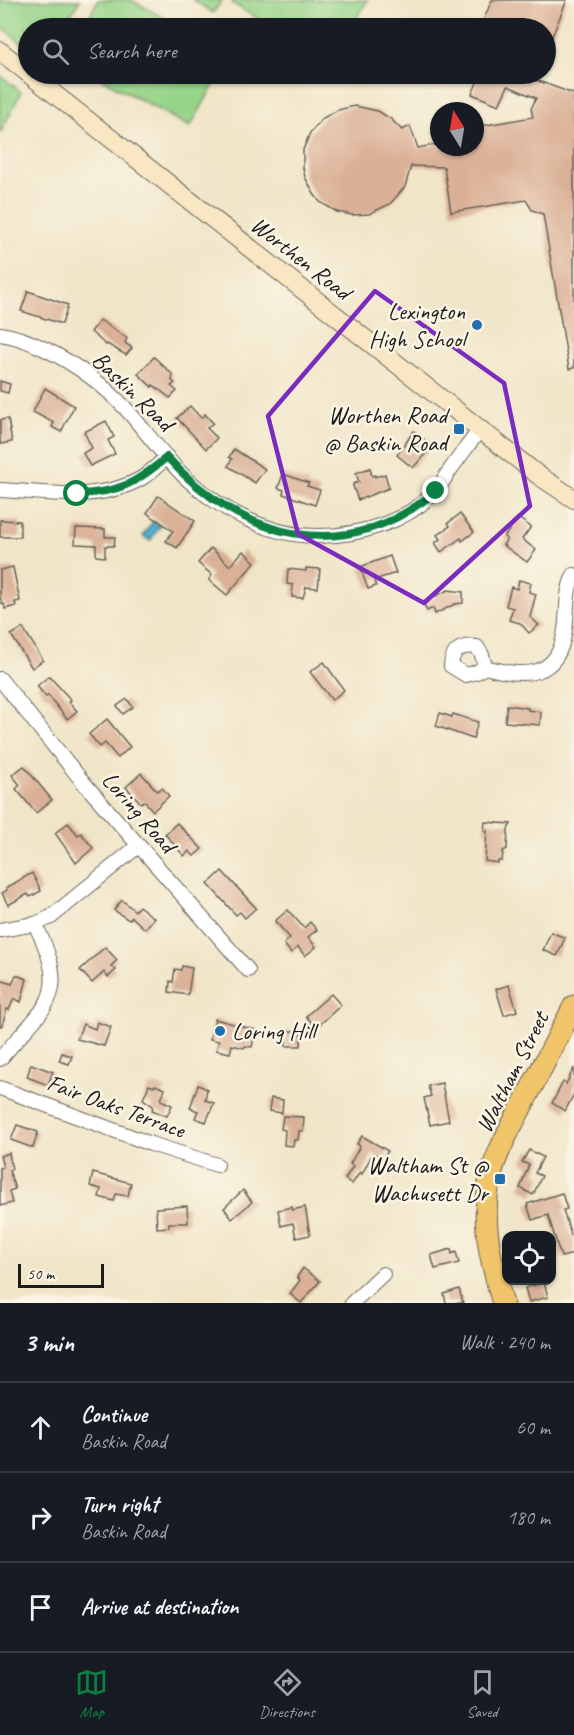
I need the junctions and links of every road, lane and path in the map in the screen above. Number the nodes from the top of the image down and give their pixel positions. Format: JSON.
{"nodes":[{"id":1,"x":0,"y":51,"type":"edge"},
{"id":2,"x":18,"y":65,"type":"edge"},
{"id":3,"x":43,"y":84,"type":"edge"},
{"id":4,"x":0,"y":334,"type":"edge"},
{"id":5,"x":480,"y":429,"type":"junction"},
{"id":6,"x":167,"y":457,"type":"junction"},
{"id":7,"x":0,"y":490,"type":"edge"},
{"id":8,"x":574,"y":500,"type":"edge"},
{"id":9,"x":574,"y":575,"type":"edge"},
{"id":10,"x":485,"y":667,"type":"dead end"},
{"id":11,"x":0,"y":679,"type":"edge"},
{"id":12,"x":138,"y":846,"type":"junction"},
{"id":13,"x":35,"y":924,"type":"junction"},
{"id":14,"x":0,"y":930,"type":"edge"},
{"id":15,"x":248,"y":970,"type":"dead end"},
{"id":16,"x":574,"y":1006,"type":"edge"},
{"id":17,"x":0,"y":1059,"type":"edge"},
{"id":18,"x":0,"y":1088,"type":"edge"},
{"id":19,"x":217,"y":1165,"type":"dead end"},
{"id":20,"x":383,"y":1274,"type":"dead end"},
{"id":21,"x":352,"y":1303,"type":"edge"},
{"id":22,"x":503,"y":1303,"type":"edge"}],
"edges":[{"from":1,"to":2,"type":"main road","name":"Worthen Road"},
{"from":3,"to":5,"type":"main road","name":"Worthen Road"},
{"from":4,"to":6,"type":"street","name":"Baskin Road"},
{"from":5,"to":6,"type":"street","name":"Baskin Road"},
{"from":5,"to":8,"type":"main road","name":"Worthen Road"},
{"from":6,"to":7,"type":"street","name":"Baskin Road"},
{"from":9,"to":10,"type":"street"},
{"from":11,"to":12,"type":"street","name":"Loring Road"},
{"from":12,"to":13,"type":"street"},
{"from":12,"to":15,"type":"street","name":"Loring Road"},
{"from":13,"to":14,"type":"street"},
{"from":13,"to":17,"type":"street"},
{"from":16,"to":22,"type":"main road","name":"Waltham Street"},
{"from":18,"to":19,"type":"street","name":"Fair Oaks Terrace"},
{"from":20,"to":21,"type":"street"}]}
